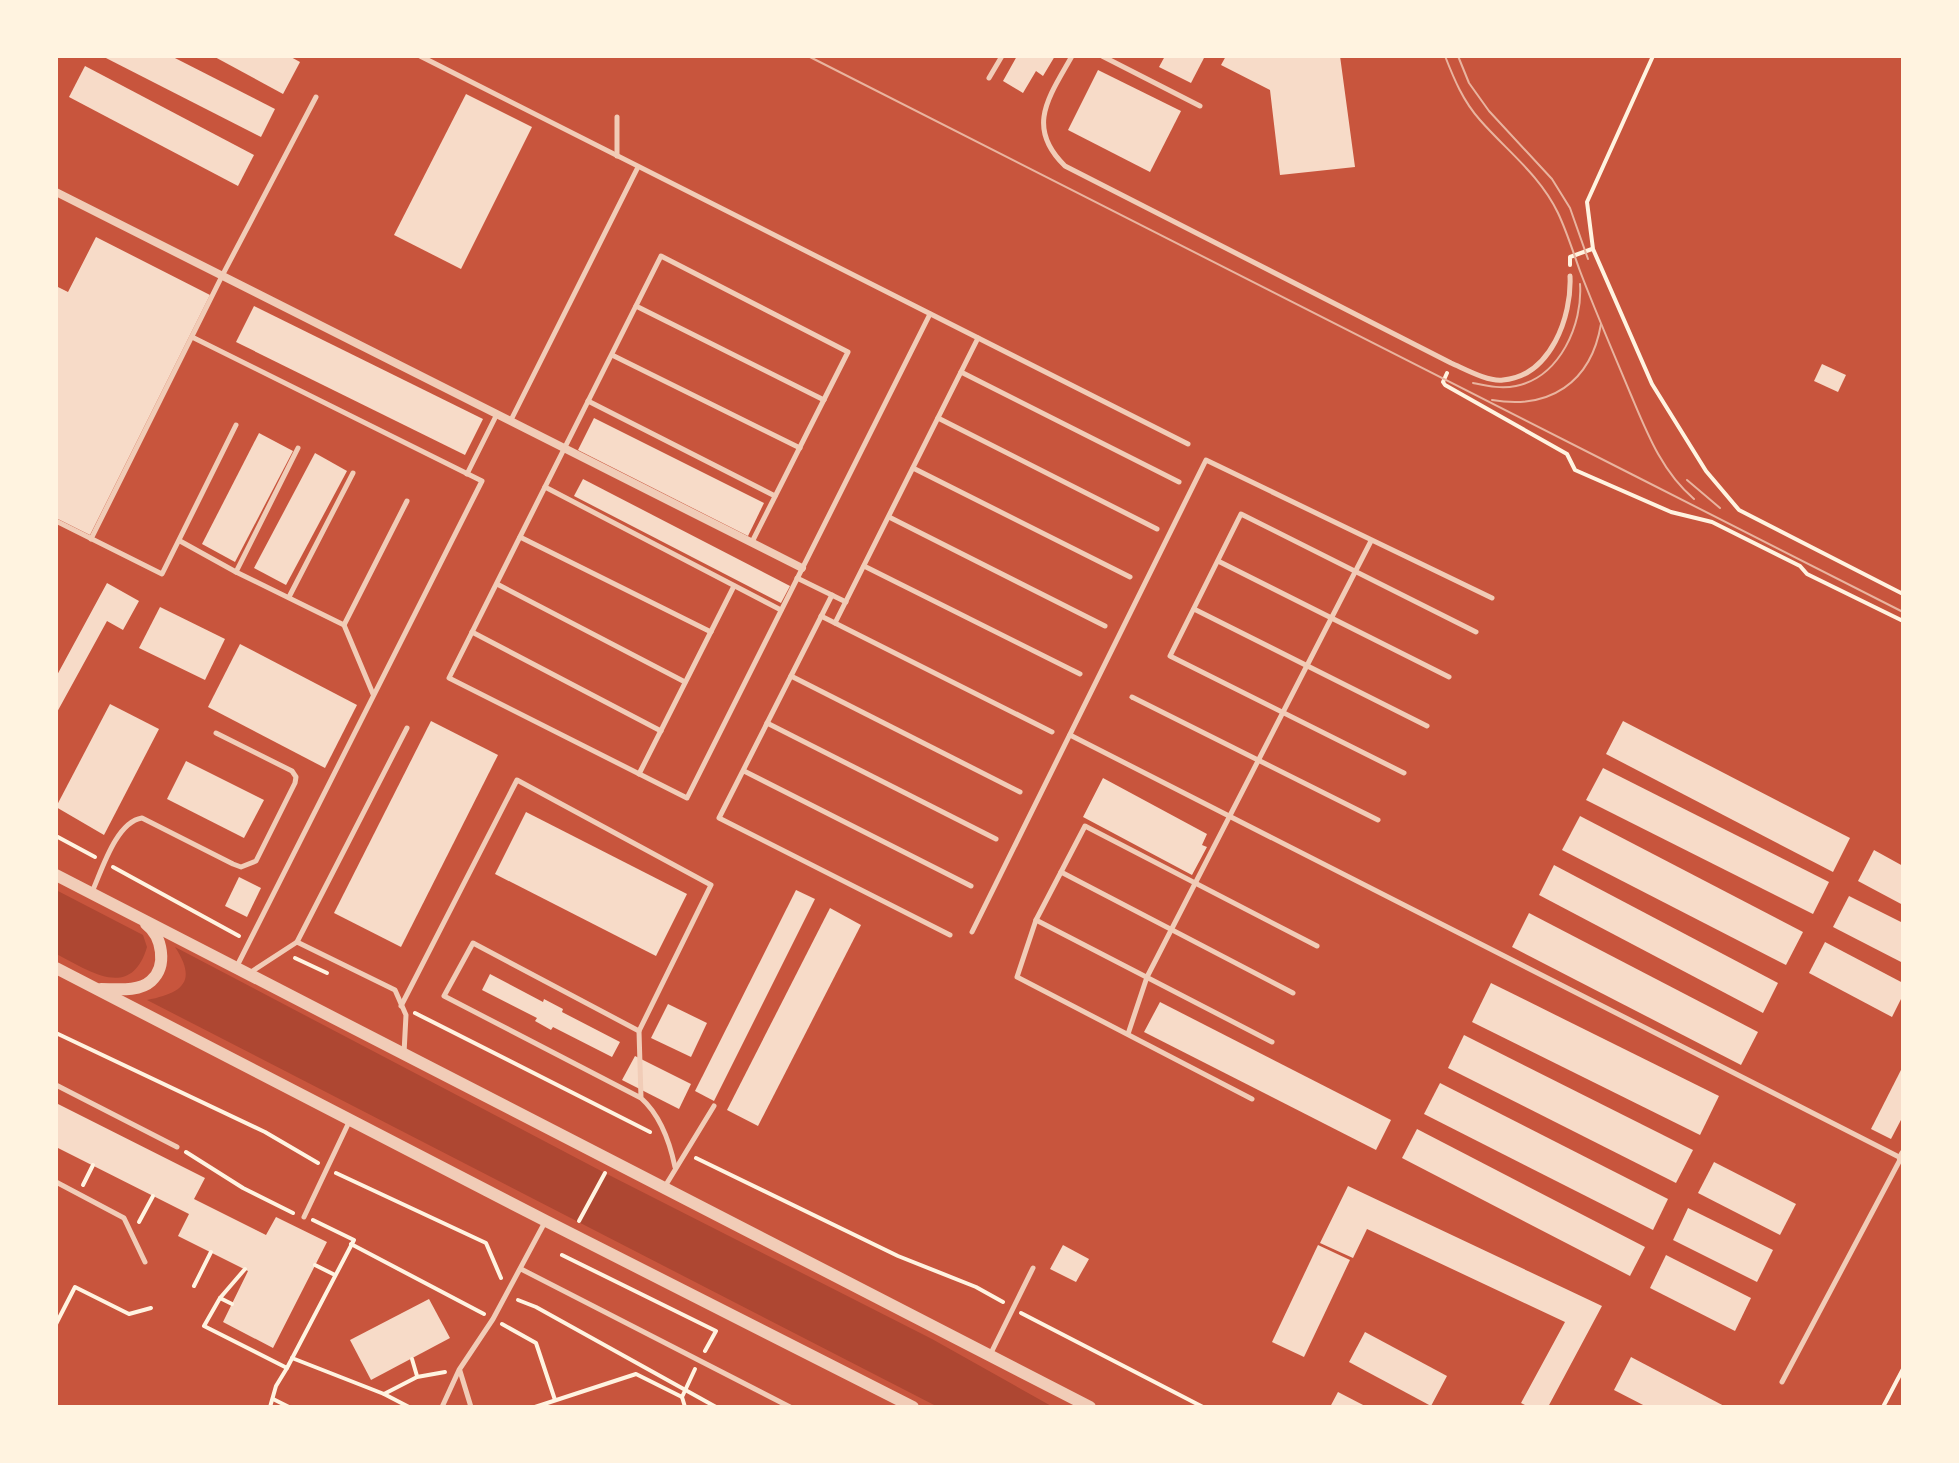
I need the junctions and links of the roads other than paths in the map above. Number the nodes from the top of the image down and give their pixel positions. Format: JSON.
{"nodes":[{"id":1,"x":420,"y":56,"type":"edge"},
{"id":2,"x":1002,"y":56,"type":"edge"},
{"id":3,"x":1072,"y":56,"type":"edge"},
{"id":4,"x":1102,"y":56,"type":"edge"},
{"id":5,"x":989,"y":78,"type":"dead end"},
{"id":6,"x":316,"y":97,"type":"dead end"},
{"id":7,"x":1200,"y":106,"type":"dead end"},
{"id":8,"x":617,"y":117,"type":"dead end"},
{"id":9,"x":617,"y":156,"type":"junction"},
{"id":10,"x":638,"y":167,"type":"junction"},
{"id":11,"x":56,"y":192,"type":"edge"},
{"id":12,"x":222,"y":276,"type":"junction"},
{"id":13,"x":1570,"y":276,"type":"road end"},
{"id":14,"x":636,"y":306,"type":"junction"},
{"id":15,"x":930,"y":314,"type":"junction"},
{"id":16,"x":192,"y":337,"type":"junction"},
{"id":17,"x":978,"y":338,"type":"junction"},
{"id":18,"x":612,"y":355,"type":"junction"},
{"id":19,"x":961,"y":372,"type":"junction"},
{"id":20,"x":824,"y":400,"type":"junction"},
{"id":21,"x":588,"y":401,"type":"junction"},
{"id":22,"x":497,"y":414,"type":"junction"},
{"id":23,"x":938,"y":418,"type":"junction"},
{"id":24,"x":511,"y":421,"type":"junction"},
{"id":25,"x":236,"y":425,"type":"dead end"},
{"id":26,"x":1188,"y":444,"type":"dead end"},
{"id":27,"x":298,"y":448,"type":"dead end"},
{"id":28,"x":565,"y":448,"type":"junction"},
{"id":29,"x":800,"y":448,"type":"junction"},
{"id":30,"x":913,"y":468,"type":"junction"},
{"id":31,"x":353,"y":473,"type":"dead end"},
{"id":32,"x":467,"y":474,"type":"junction"},
{"id":33,"x":1179,"y":482,"type":"dead end"},
{"id":34,"x":545,"y":487,"type":"junction"},
{"id":35,"x":775,"y":496,"type":"junction"},
{"id":36,"x":407,"y":501,"type":"dead end"},
{"id":37,"x":889,"y":517,"type":"junction"},
{"id":38,"x":56,"y":521,"type":"edge"},
{"id":39,"x":1157,"y":529,"type":"dead end"},
{"id":40,"x":520,"y":537,"type":"junction"},
{"id":41,"x":91,"y":539,"type":"junction"},
{"id":42,"x":1371,"y":540,"type":"junction"},
{"id":43,"x":180,"y":541,"type":"junction"},
{"id":44,"x":751,"y":543,"type":"junction"},
{"id":45,"x":1218,"y":561,"type":"junction"},
{"id":46,"x":864,"y":566,"type":"junction"},
{"id":47,"x":802,"y":568,"type":"junction"},
{"id":48,"x":1356,"y":571,"type":"junction"},
{"id":49,"x":236,"y":572,"type":"junction"},
{"id":50,"x":1130,"y":577,"type":"dead end"},
{"id":51,"x":797,"y":578,"type":"junction"},
{"id":52,"x":497,"y":584,"type":"junction"},
{"id":53,"x":734,"y":585,"type":"junction"},
{"id":54,"x":832,"y":595,"type":"junction"},
{"id":55,"x":289,"y":597,"type":"junction"},
{"id":56,"x":1492,"y":598,"type":"dead end"},
{"id":57,"x":846,"y":602,"type":"junction"},
{"id":58,"x":1194,"y":609,"type":"junction"},
{"id":59,"x":781,"y":610,"type":"junction"},
{"id":60,"x":821,"y":616,"type":"junction"},
{"id":61,"x":1332,"y":618,"type":"junction"},
{"id":62,"x":835,"y":623,"type":"junction"},
{"id":63,"x":344,"y":625,"type":"junction"},
{"id":64,"x":1105,"y":626,"type":"dead end"},
{"id":65,"x":472,"y":632,"type":"junction"},
{"id":66,"x":711,"y":632,"type":"junction"},
{"id":67,"x":1476,"y":632,"type":"dead end"},
{"id":68,"x":1308,"y":666,"type":"junction"},
{"id":69,"x":1080,"y":674,"type":"dead end"},
{"id":70,"x":791,"y":676,"type":"junction"},
{"id":71,"x":1449,"y":677,"type":"dead end"},
{"id":72,"x":685,"y":682,"type":"junction"},
{"id":73,"x":373,"y":695,"type":"junction"},
{"id":74,"x":1132,"y":697,"type":"dead end"},
{"id":75,"x":1284,"y":713,"type":"junction"},
{"id":76,"x":767,"y":723,"type":"junction"},
{"id":77,"x":1427,"y":726,"type":"dead end"},
{"id":78,"x":407,"y":728,"type":"dead end"},
{"id":79,"x":661,"y":731,"type":"junction"},
{"id":80,"x":1052,"y":732,"type":"dead end"},
{"id":81,"x":216,"y":733,"type":"dead end"},
{"id":82,"x":1070,"y":735,"type":"junction"},
{"id":83,"x":1260,"y":761,"type":"junction"},
{"id":84,"x":743,"y":771,"type":"junction"},
{"id":85,"x":1404,"y":773,"type":"dead end"},
{"id":86,"x":639,"y":774,"type":"junction"},
{"id":87,"x":1020,"y":792,"type":"dead end"},
{"id":88,"x":1232,"y":816,"type":"junction"},
{"id":89,"x":1378,"y":820,"type":"dead end"},
{"id":90,"x":996,"y":839,"type":"dead end"},
{"id":91,"x":1061,"y":872,"type":"junction"},
{"id":92,"x":56,"y":875,"type":"edge"},
{"id":93,"x":1196,"y":884,"type":"junction"},
{"id":94,"x":971,"y":886,"type":"dead end"},
{"id":95,"x":91,"y":893,"type":"junction"},
{"id":96,"x":129,"y":912,"type":"junction"},
{"id":97,"x":1036,"y":920,"type":"junction"},
{"id":98,"x":1172,"y":930,"type":"junction"},
{"id":99,"x":972,"y":932,"type":"dead end"},
{"id":100,"x":950,"y":935,"type":"dead end"},
{"id":101,"x":297,"y":942,"type":"junction"},
{"id":102,"x":1317,"y":946,"type":"dead end"},
{"id":103,"x":236,"y":967,"type":"junction"},
{"id":104,"x":56,"y":968,"type":"edge"},
{"id":105,"x":249,"y":973,"type":"junction"},
{"id":106,"x":1147,"y":977,"type":"junction"},
{"id":107,"x":98,"y":989,"type":"junction"},
{"id":108,"x":1293,"y":993,"type":"dead end"},
{"id":109,"x":401,"y":1006,"type":"junction"},
{"id":110,"x":639,"y":1031,"type":"junction"},
{"id":111,"x":1128,"y":1034,"type":"junction"},
{"id":112,"x":1272,"y":1042,"type":"dead end"},
{"id":113,"x":404,"y":1054,"type":"junction"},
{"id":114,"x":56,"y":1085,"type":"edge"},
{"id":115,"x":641,"y":1098,"type":"junction"},
{"id":116,"x":1252,"y":1099,"type":"dead end"},
{"id":117,"x":714,"y":1106,"type":"dead end"},
{"id":118,"x":350,"y":1119,"type":"junction"},
{"id":119,"x":177,"y":1147,"type":"road end"},
{"id":120,"x":1902,"y":1156,"type":"edge"},
{"id":121,"x":675,"y":1167,"type":"junction"},
{"id":122,"x":56,"y":1182,"type":"edge"},
{"id":123,"x":663,"y":1189,"type":"junction"},
{"id":124,"x":304,"y":1217,"type":"road end"},
{"id":125,"x":546,"y":1221,"type":"junction"},
{"id":126,"x":145,"y":1262,"type":"dead end"},
{"id":127,"x":1033,"y":1268,"type":"dead end"},
{"id":128,"x":521,"y":1269,"type":"junction"},
{"id":129,"x":990,"y":1356,"type":"junction"},
{"id":130,"x":459,"y":1370,"type":"junction"},
{"id":131,"x":1782,"y":1382,"type":"dead end"},
{"id":132,"x":442,"y":1407,"type":"edge"},
{"id":133,"x":471,"y":1407,"type":"edge"},
{"id":134,"x":790,"y":1407,"type":"edge"},
{"id":135,"x":913,"y":1407,"type":"edge"},
{"id":136,"x":1090,"y":1407,"type":"edge"}],
"edges":[{"from":1,"to":9,"type":"lane"},
{"from":2,"to":5,"type":"lane"},
{"from":3,"to":13,"type":"lane"},
{"from":4,"to":7,"type":"lane"},
{"from":6,"to":12,"type":"lane"},
{"from":8,"to":9,"type":"lane"},
{"from":9,"to":10,"type":"lane"},
{"from":10,"to":15,"type":"lane"},
{"from":10,"to":24,"type":"lane"},
{"from":11,"to":12,"type":"street"},
{"from":12,"to":16,"type":"lane"},
{"from":12,"to":22,"type":"street"},
{"from":14,"to":18,"type":"lane"},
{"from":14,"to":20,"type":"lane"},
{"from":14,"to":20,"type":"lane"},
{"from":15,"to":17,"type":"lane"},
{"from":15,"to":47,"type":"lane"},
{"from":16,"to":32,"type":"lane"},
{"from":16,"to":41,"type":"lane"},
{"from":17,"to":19,"type":"lane"},
{"from":17,"to":26,"type":"lane"},
{"from":18,"to":21,"type":"lane"},
{"from":18,"to":29,"type":"lane"},
{"from":19,"to":23,"type":"lane"},
{"from":19,"to":33,"type":"lane"},
{"from":20,"to":29,"type":"lane"},
{"from":21,"to":28,"type":"lane"},
{"from":21,"to":35,"type":"lane"},
{"from":22,"to":24,"type":"street"},
{"from":22,"to":32,"type":"lane"},
{"from":23,"to":30,"type":"lane"},
{"from":23,"to":39,"type":"lane"},
{"from":24,"to":28,"type":"street"},
{"from":25,"to":43,"type":"lane"},
{"from":27,"to":49,"type":"lane"},
{"from":28,"to":34,"type":"lane"},
{"from":28,"to":44,"type":"street"},
{"from":29,"to":35,"type":"lane"},
{"from":30,"to":37,"type":"lane"},
{"from":30,"to":50,"type":"lane"},
{"from":31,"to":55,"type":"lane"},
{"from":32,"to":73,"type":"lane"},
{"from":34,"to":40,"type":"lane"},
{"from":34,"to":53,"type":"lane"},
{"from":35,"to":44,"type":"lane"},
{"from":36,"to":63,"type":"lane"},
{"from":37,"to":46,"type":"lane"},
{"from":37,"to":64,"type":"lane"},
{"from":38,"to":41,"type":"lane"},
{"from":40,"to":52,"type":"lane"},
{"from":40,"to":66,"type":"lane"},
{"from":41,"to":43,"type":"lane"},
{"from":42,"to":48,"type":"lane"},
{"from":42,"to":56,"type":"lane"},
{"from":42,"to":82,"type":"lane"},
{"from":43,"to":49,"type":"lane"},
{"from":44,"to":47,"type":"street"},
{"from":45,"to":48,"type":"lane"},
{"from":45,"to":58,"type":"lane"},
{"from":45,"to":61,"type":"lane"},
{"from":46,"to":57,"type":"lane"},
{"from":46,"to":69,"type":"lane"},
{"from":47,"to":51,"type":"lane"},
{"from":48,"to":61,"type":"lane"},
{"from":48,"to":67,"type":"lane"},
{"from":49,"to":55,"type":"lane"},
{"from":51,"to":54,"type":"lane"},
{"from":51,"to":59,"type":"lane"},
{"from":52,"to":65,"type":"lane"},
{"from":52,"to":72,"type":"lane"},
{"from":53,"to":59,"type":"lane"},
{"from":53,"to":66,"type":"lane"},
{"from":54,"to":57,"type":"lane"},
{"from":54,"to":60,"type":"lane"},
{"from":55,"to":63,"type":"lane"},
{"from":57,"to":62,"type":"lane"},
{"from":58,"to":68,"type":"lane"},
{"from":58,"to":75,"type":"lane"},
{"from":59,"to":86,"type":"lane"},
{"from":60,"to":62,"type":"lane"},
{"from":60,"to":70,"type":"lane"},
{"from":61,"to":68,"type":"lane"},
{"from":61,"to":71,"type":"lane"},
{"from":62,"to":80,"type":"lane"},
{"from":63,"to":73,"type":"lane"},
{"from":65,"to":79,"type":"lane"},
{"from":65,"to":86,"type":"lane"},
{"from":66,"to":72,"type":"lane"},
{"from":68,"to":75,"type":"lane"},
{"from":68,"to":77,"type":"lane"},
{"from":70,"to":76,"type":"lane"},
{"from":70,"to":87,"type":"lane"},
{"from":72,"to":79,"type":"lane"},
{"from":73,"to":103,"type":"lane"},
{"from":74,"to":83,"type":"lane"},
{"from":75,"to":83,"type":"lane"},
{"from":75,"to":85,"type":"lane"},
{"from":76,"to":84,"type":"lane"},
{"from":76,"to":90,"type":"lane"},
{"from":78,"to":101,"type":"lane"},
{"from":79,"to":86,"type":"lane"},
{"from":81,"to":95,"type":"lane"},
{"from":82,"to":88,"type":"lane"},
{"from":82,"to":99,"type":"lane"},
{"from":83,"to":88,"type":"lane"},
{"from":83,"to":89,"type":"lane"},
{"from":84,"to":94,"type":"lane"},
{"from":84,"to":100,"type":"lane"},
{"from":88,"to":93,"type":"lane"},
{"from":88,"to":120,"type":"lane"},
{"from":91,"to":93,"type":"lane"},
{"from":91,"to":97,"type":"lane"},
{"from":91,"to":98,"type":"lane"},
{"from":92,"to":95,"type":"street"},
{"from":93,"to":98,"type":"lane"},
{"from":93,"to":102,"type":"lane"},
{"from":95,"to":96,"type":"street"},
{"from":96,"to":103,"type":"street"},
{"from":96,"to":107,"type":"street"},
{"from":97,"to":106,"type":"lane"},
{"from":97,"to":111,"type":"lane"},
{"from":98,"to":106,"type":"lane"},
{"from":98,"to":108,"type":"lane"},
{"from":101,"to":105,"type":"lane"},
{"from":101,"to":109,"type":"lane"},
{"from":103,"to":105,"type":"street"},
{"from":104,"to":107,"type":"street"},
{"from":105,"to":113,"type":"street"},
{"from":106,"to":111,"type":"lane"},
{"from":106,"to":112,"type":"lane"},
{"from":107,"to":118,"type":"street"},
{"from":109,"to":110,"type":"lane"},
{"from":109,"to":113,"type":"lane"},
{"from":110,"to":115,"type":"lane"},
{"from":110,"to":115,"type":"lane"},
{"from":111,"to":116,"type":"lane"},
{"from":113,"to":123,"type":"street"},
{"from":114,"to":119,"type":"lane"},
{"from":115,"to":121,"type":"lane"},
{"from":117,"to":121,"type":"lane"},
{"from":118,"to":124,"type":"lane"},
{"from":118,"to":125,"type":"street"},
{"from":120,"to":131,"type":"lane"},
{"from":121,"to":123,"type":"lane"},
{"from":122,"to":126,"type":"lane"},
{"from":123,"to":129,"type":"street"},
{"from":125,"to":128,"type":"lane"},
{"from":125,"to":135,"type":"street"},
{"from":127,"to":129,"type":"lane"},
{"from":128,"to":130,"type":"lane"},
{"from":128,"to":134,"type":"lane"},
{"from":129,"to":136,"type":"street"},
{"from":130,"to":132,"type":"lane"},
{"from":130,"to":133,"type":"lane"}]}
